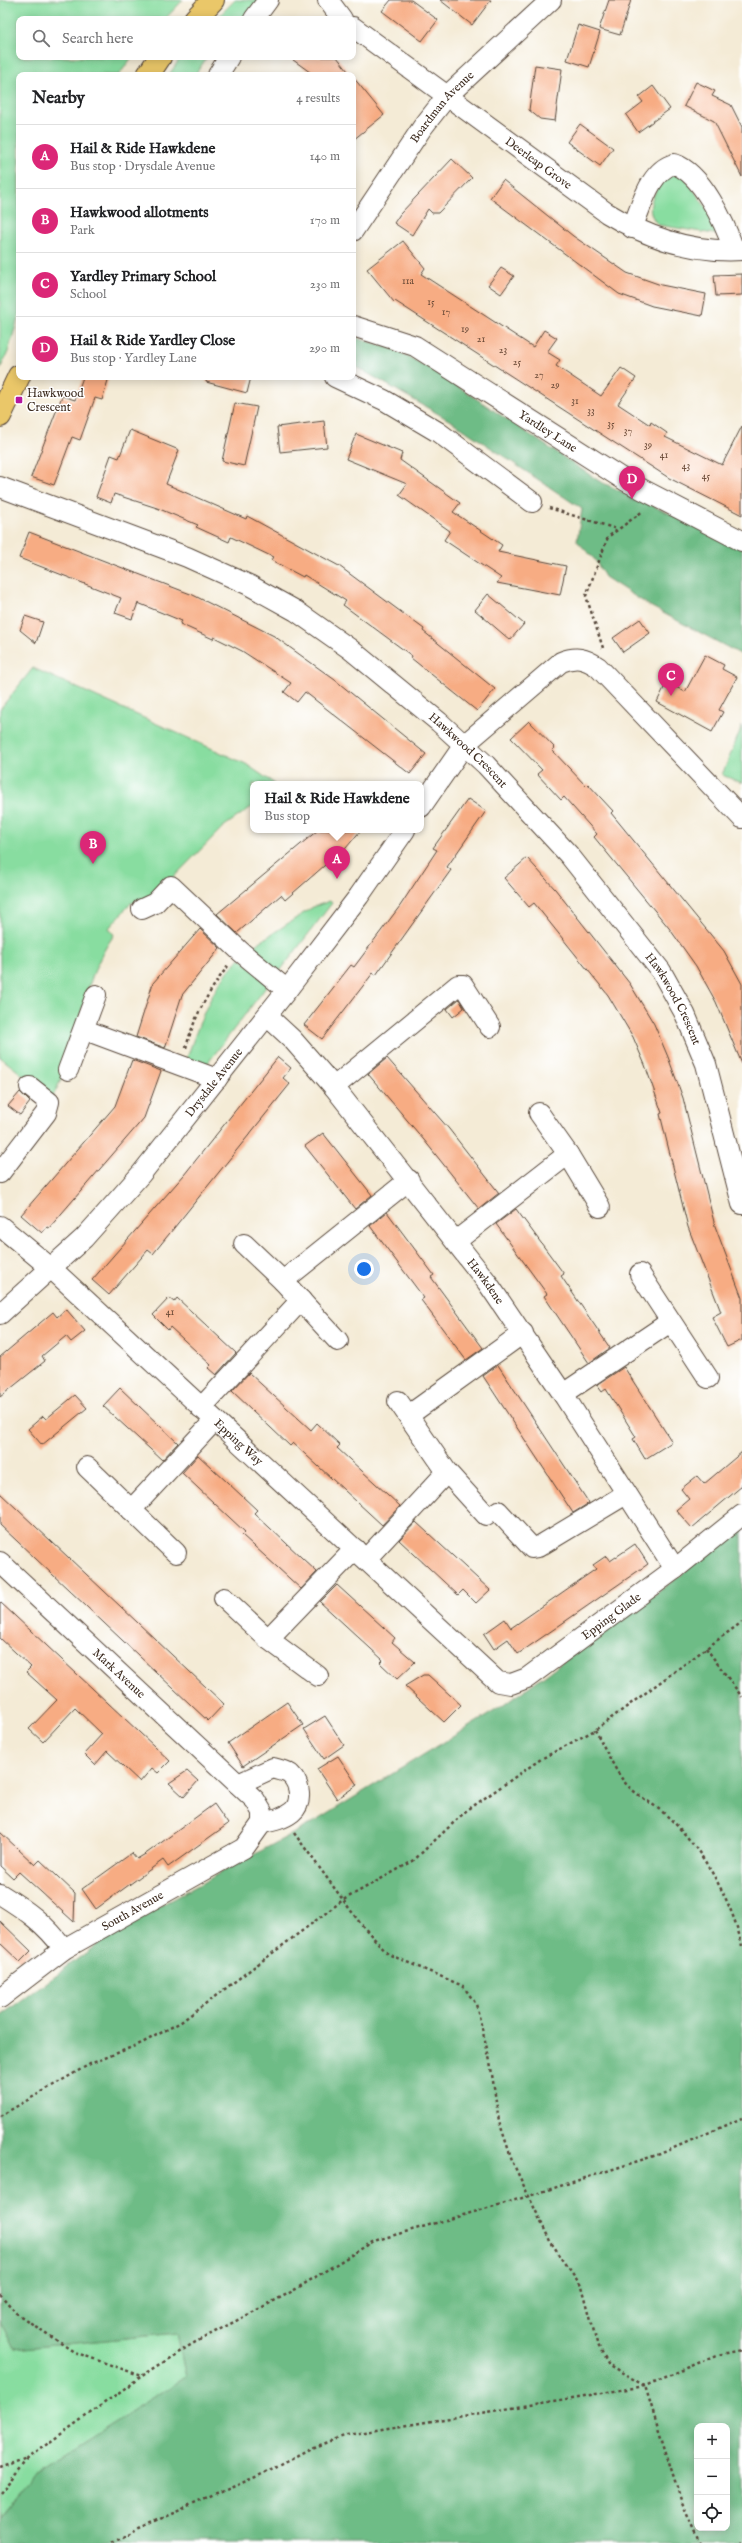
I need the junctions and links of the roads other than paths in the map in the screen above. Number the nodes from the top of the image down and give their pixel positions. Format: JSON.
{"nodes":[{"id":1,"x":213,"y":0,"type":"edge"},
{"id":2,"x":268,"y":0,"type":"edge"},
{"id":3,"x":328,"y":0,"type":"edge"},
{"id":4,"x":551,"y":0,"type":"edge"},
{"id":5,"x":197,"y":16,"type":"edge"},
{"id":6,"x":256,"y":16,"type":"edge"},
{"id":7,"x":340,"y":16,"type":"edge"},
{"id":8,"x":356,"y":29,"type":"edge"},
{"id":9,"x":158,"y":60,"type":"edge"},
{"id":10,"x":228,"y":60,"type":"edge"},
{"id":11,"x":150,"y":72,"type":"edge"},
{"id":12,"x":220,"y":72,"type":"edge"},
{"id":13,"x":447,"y":96,"type":"junction"},
{"id":14,"x":356,"y":227,"type":"edge"},
{"id":15,"x":632,"y":228,"type":"junction"},
{"id":16,"x":738,"y":250,"type":"edge"},
{"id":17,"x":356,"y":327,"type":"edge"},
{"id":18,"x":17,"y":380,"type":"edge"},
{"id":19,"x":341,"y":380,"type":"edge"},
{"id":20,"x":0,"y":416,"type":"edge"},
{"id":21,"x":0,"y":487,"type":"edge"},
{"id":22,"x":532,"y":502,"type":"road end"},
{"id":23,"x":742,"y":541,"type":"edge"},
{"id":24,"x":464,"y":745,"type":"junction"},
{"id":25,"x":424,"y":803,"type":"edge"},
{"id":26,"x":742,"y":818,"type":"edge"},
{"id":27,"x":403,"y":833,"type":"edge"},
{"id":28,"x":142,"y":909,"type":"dead end"},
{"id":29,"x":287,"y":990,"type":"junction"},
{"id":30,"x":96,"y":995,"type":"dead end"},
{"id":31,"x":266,"y":1016,"type":"junction"},
{"id":32,"x":490,"y":1027,"type":"dead end"},
{"id":33,"x":85,"y":1030,"type":"junction"},
{"id":34,"x":68,"y":1070,"type":"dead end"},
{"id":35,"x":217,"y":1079,"type":"junction"},
{"id":36,"x":30,"y":1086,"type":"dead end"},
{"id":37,"x":334,"y":1087,"type":"junction"},
{"id":38,"x":539,"y":1113,"type":"dead end"},
{"id":39,"x":568,"y":1154,"type":"junction"},
{"id":40,"x":0,"y":1173,"type":"edge"},
{"id":41,"x":409,"y":1180,"type":"junction"},
{"id":42,"x":742,"y":1204,"type":"edge"},
{"id":43,"x":600,"y":1207,"type":"dead end"},
{"id":44,"x":0,"y":1226,"type":"edge"},
{"id":45,"x":456,"y":1241,"type":"junction"},
{"id":46,"x":244,"y":1244,"type":"dead end"},
{"id":47,"x":52,"y":1269,"type":"junction"},
{"id":48,"x":640,"y":1274,"type":"dead end"},
{"id":49,"x":283,"y":1281,"type":"junction"},
{"id":50,"x":301,"y":1300,"type":"junction"},
{"id":51,"x":0,"y":1314,"type":"edge"},
{"id":52,"x":670,"y":1322,"type":"junction"},
{"id":53,"x":523,"y":1333,"type":"junction"},
{"id":54,"x":338,"y":1341,"type":"dead end"},
{"id":55,"x":708,"y":1378,"type":"dead end"},
{"id":56,"x":563,"y":1394,"type":"junction"},
{"id":57,"x":208,"y":1414,"type":"junction"},
{"id":58,"x":87,"y":1467,"type":"dead end"},
{"id":59,"x":447,"y":1472,"type":"junction"},
{"id":60,"x":626,"y":1494,"type":"junction"},
{"id":61,"x":131,"y":1510,"type":"junction"},
{"id":62,"x":742,"y":1515,"type":"edge"},
{"id":63,"x":176,"y":1553,"type":"dead end"},
{"id":64,"x":360,"y":1554,"type":"junction"},
{"id":65,"x":0,"y":1562,"type":"edge"},
{"id":66,"x":676,"y":1569,"type":"junction"},
{"id":67,"x":224,"y":1598,"type":"dead end"},
{"id":68,"x":268,"y":1639,"type":"junction"},
{"id":69,"x":474,"y":1661,"type":"joint"},
{"id":70,"x":318,"y":1676,"type":"dead end"},
{"id":71,"x":238,"y":1784,"type":"junction"},
{"id":72,"x":262,"y":1823,"type":"junction"},
{"id":73,"x":0,"y":1894,"type":"edge"},
{"id":74,"x":64,"y":1949,"type":"junction"},
{"id":75,"x":0,"y":1998,"type":"edge"}],
"edges":[{"from":1,"to":5,"type":"main road"},
{"from":2,"to":6,"type":"street"},
{"from":3,"to":7,"type":"street"},
{"from":4,"to":13,"type":"street","name":"Boardman Avenue"},
{"from":8,"to":13,"type":"street","name":"Deerleap Grove"},
{"from":9,"to":11,"type":"main road"},
{"from":10,"to":12,"type":"street"},
{"from":13,"to":14,"type":"street","name":"Boardman Avenue"},
{"from":13,"to":15,"type":"street","name":"Deerleap Grove"},
{"from":15,"to":16,"type":"street","name":"Deerleap Grove"},
{"from":15,"to":16,"type":"street","name":"Deerleap Grove"},
{"from":17,"to":23,"type":"street","name":"Yardley Lane"},
{"from":18,"to":20,"type":"main road"},
{"from":19,"to":22,"type":"street"},
{"from":21,"to":24,"type":"street","name":"Hawkwood Crescent"},
{"from":24,"to":25,"type":"street"},
{"from":24,"to":26,"type":"street"},
{"from":24,"to":42,"type":"street","name":"Hawkwood Crescent"},
{"from":27,"to":29,"type":"street","name":"Drysdale Avenue"},
{"from":28,"to":29,"type":"street"},
{"from":29,"to":31,"type":"street","name":"Drysdale Avenue"},
{"from":30,"to":33,"type":"street"},
{"from":31,"to":35,"type":"street","name":"Drysdale Avenue"},
{"from":31,"to":37,"type":"street","name":"Hawkdene"},
{"from":32,"to":37,"type":"street"},
{"from":33,"to":34,"type":"street"},
{"from":33,"to":35,"type":"street"},
{"from":35,"to":47,"type":"street","name":"Drysdale Avenue"},
{"from":36,"to":40,"type":"street"},
{"from":37,"to":41,"type":"street","name":"Hawkdene"},
{"from":38,"to":39,"type":"street"},
{"from":39,"to":43,"type":"street"},
{"from":39,"to":45,"type":"street"},
{"from":41,"to":45,"type":"street","name":"Hawkdene"},
{"from":41,"to":49,"type":"street"},
{"from":44,"to":47,"type":"street","name":"Epping Way"},
{"from":45,"to":53,"type":"street","name":"Hawkdene"},
{"from":46,"to":49,"type":"street"},
{"from":47,"to":51,"type":"street","name":"Drysdale Avenue"},
{"from":47,"to":57,"type":"street","name":"Epping Way"},
{"from":48,"to":52,"type":"street"},
{"from":49,"to":50,"type":"street"},
{"from":50,"to":54,"type":"street"},
{"from":50,"to":57,"type":"street"},
{"from":52,"to":55,"type":"street"},
{"from":52,"to":56,"type":"street"},
{"from":53,"to":56,"type":"street","name":"Hawkdene"},
{"from":53,"to":59,"type":"street"},
{"from":56,"to":60,"type":"street","name":"Hawkdene"},
{"from":57,"to":61,"type":"street"},
{"from":57,"to":64,"type":"street","name":"Epping Way"},
{"from":58,"to":61,"type":"street"},
{"from":59,"to":60,"type":"street"},
{"from":59,"to":64,"type":"street"},
{"from":60,"to":66,"type":"street","name":"Hawkdene"},
{"from":61,"to":63,"type":"street"},
{"from":62,"to":66,"type":"street","name":"Epping Glade"},
{"from":64,"to":68,"type":"street"},
{"from":64,"to":69,"type":"street","name":"Epping Way"},
{"from":65,"to":71,"type":"street","name":"Mark Avenue"},
{"from":66,"to":69,"type":"street","name":"Epping Glade"},
{"from":67,"to":68,"type":"street"},
{"from":68,"to":70,"type":"street"},
{"from":71,"to":72,"type":"street","name":"Mark Avenue"},
{"from":71,"to":72,"type":"street"},
{"from":72,"to":74,"type":"street","name":"South Avenue"},
{"from":73,"to":74,"type":"street"},
{"from":74,"to":75,"type":"street","name":"South Avenue"}]}
